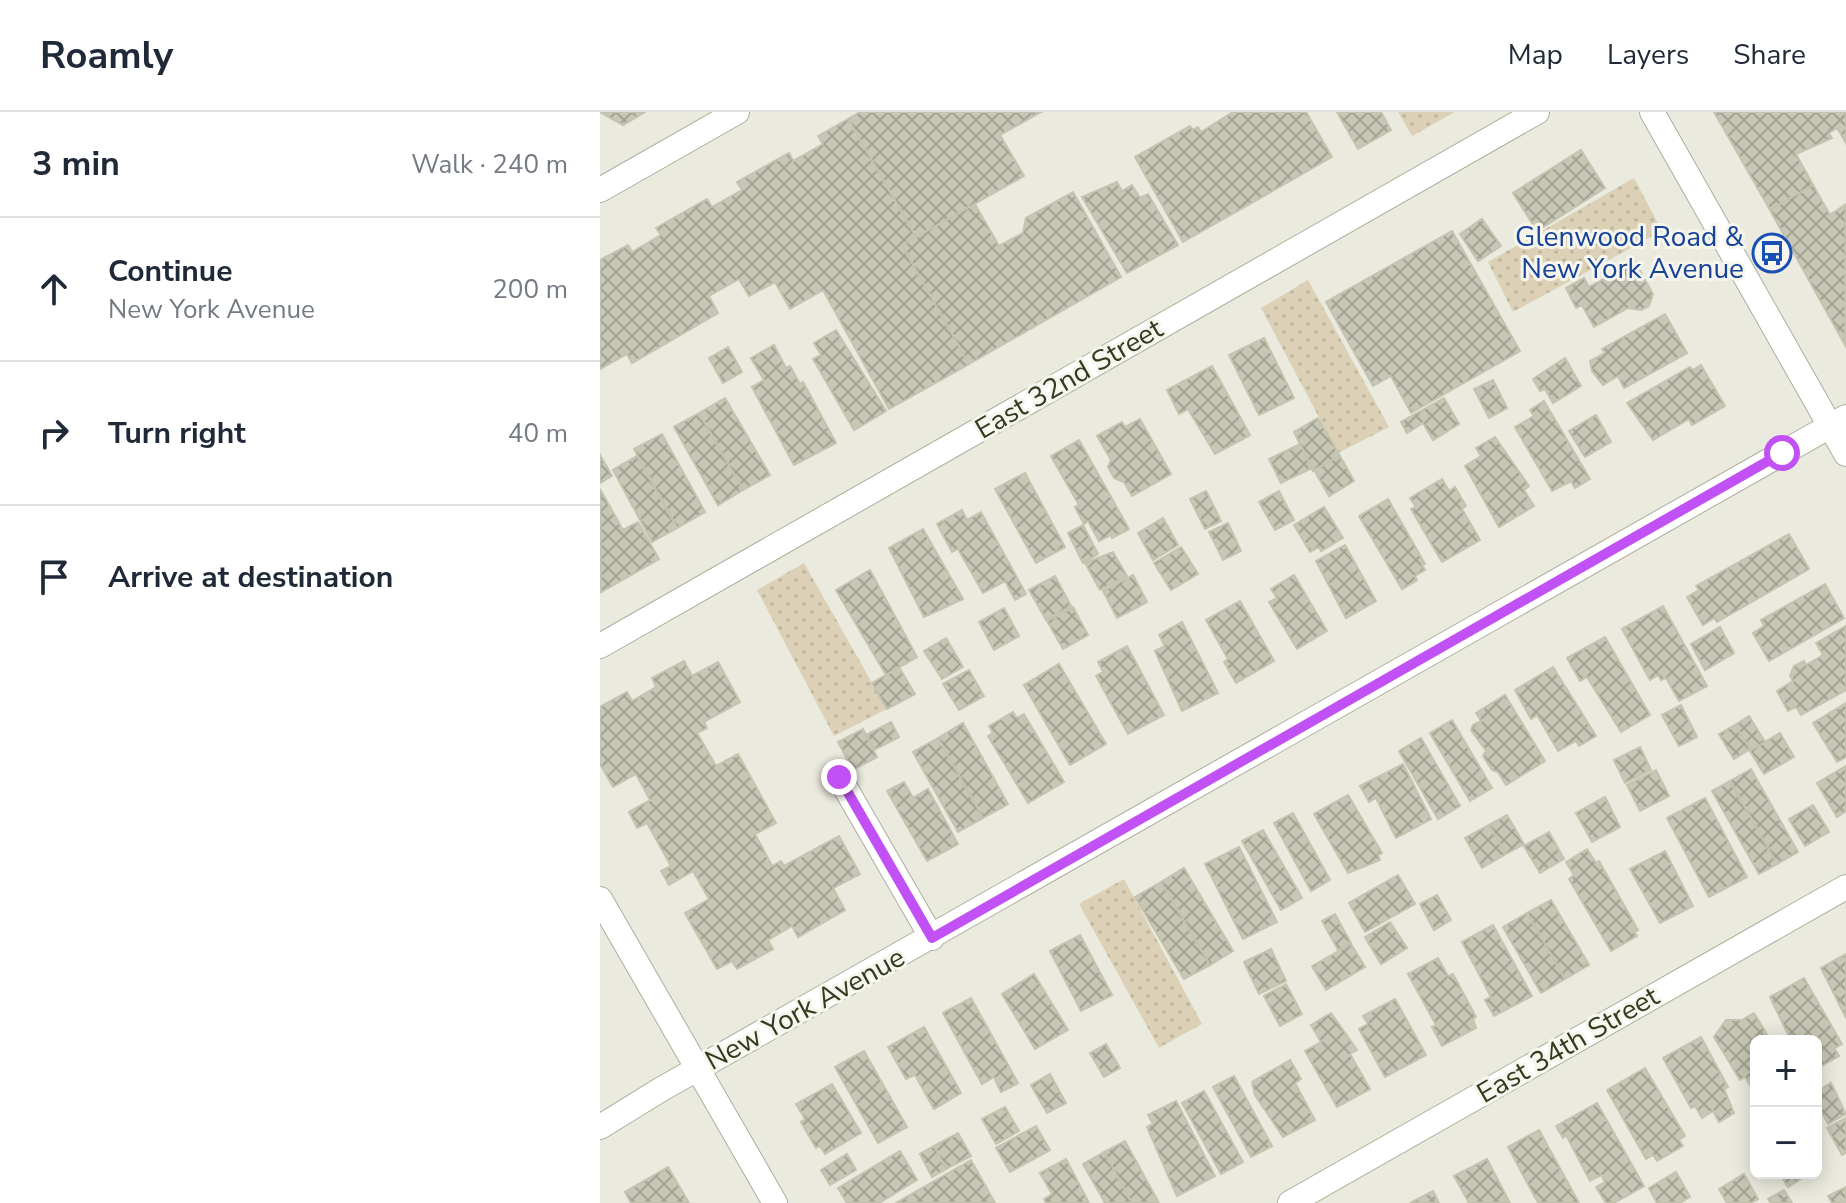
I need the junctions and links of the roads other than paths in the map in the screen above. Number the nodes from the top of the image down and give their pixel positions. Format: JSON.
{"nodes":[{"id":1,"x":737,"y":112,"type":"edge"},
{"id":2,"x":1537,"y":112,"type":"edge"},
{"id":3,"x":1652,"y":112,"type":"edge"},
{"id":4,"x":600,"y":190,"type":"edge"},
{"id":5,"x":1838,"y":422,"type":"edge"},
{"id":6,"x":1846,"y":454,"type":"edge"},
{"id":7,"x":600,"y":646,"type":"edge"},
{"id":8,"x":839,"y":777,"type":"dead end"},
{"id":9,"x":1846,"y":887,"type":"edge"},
{"id":10,"x":600,"y":899,"type":"edge"},
{"id":11,"x":932,"y":938,"type":"junction"},
{"id":12,"x":699,"y":1068,"type":"junction"},
{"id":13,"x":600,"y":1127,"type":"edge"},
{"id":14,"x":775,"y":1203,"type":"edge"},
{"id":15,"x":1290,"y":1203,"type":"edge"}],
"edges":[{"from":1,"to":4,"type":"street"},
{"from":2,"to":7,"type":"street","name":"East 32nd Street"},
{"from":3,"to":5,"type":"street"},
{"from":5,"to":6,"type":"street"},
{"from":5,"to":11,"type":"street","name":"New York Avenue"},
{"from":8,"to":11,"type":"street"},
{"from":9,"to":15,"type":"street","name":"East 34th Street"},
{"from":10,"to":12,"type":"street"},
{"from":11,"to":12,"type":"street","name":"New York Avenue"},
{"from":12,"to":13,"type":"street","name":"New York Avenue"},
{"from":12,"to":14,"type":"street"}]}
